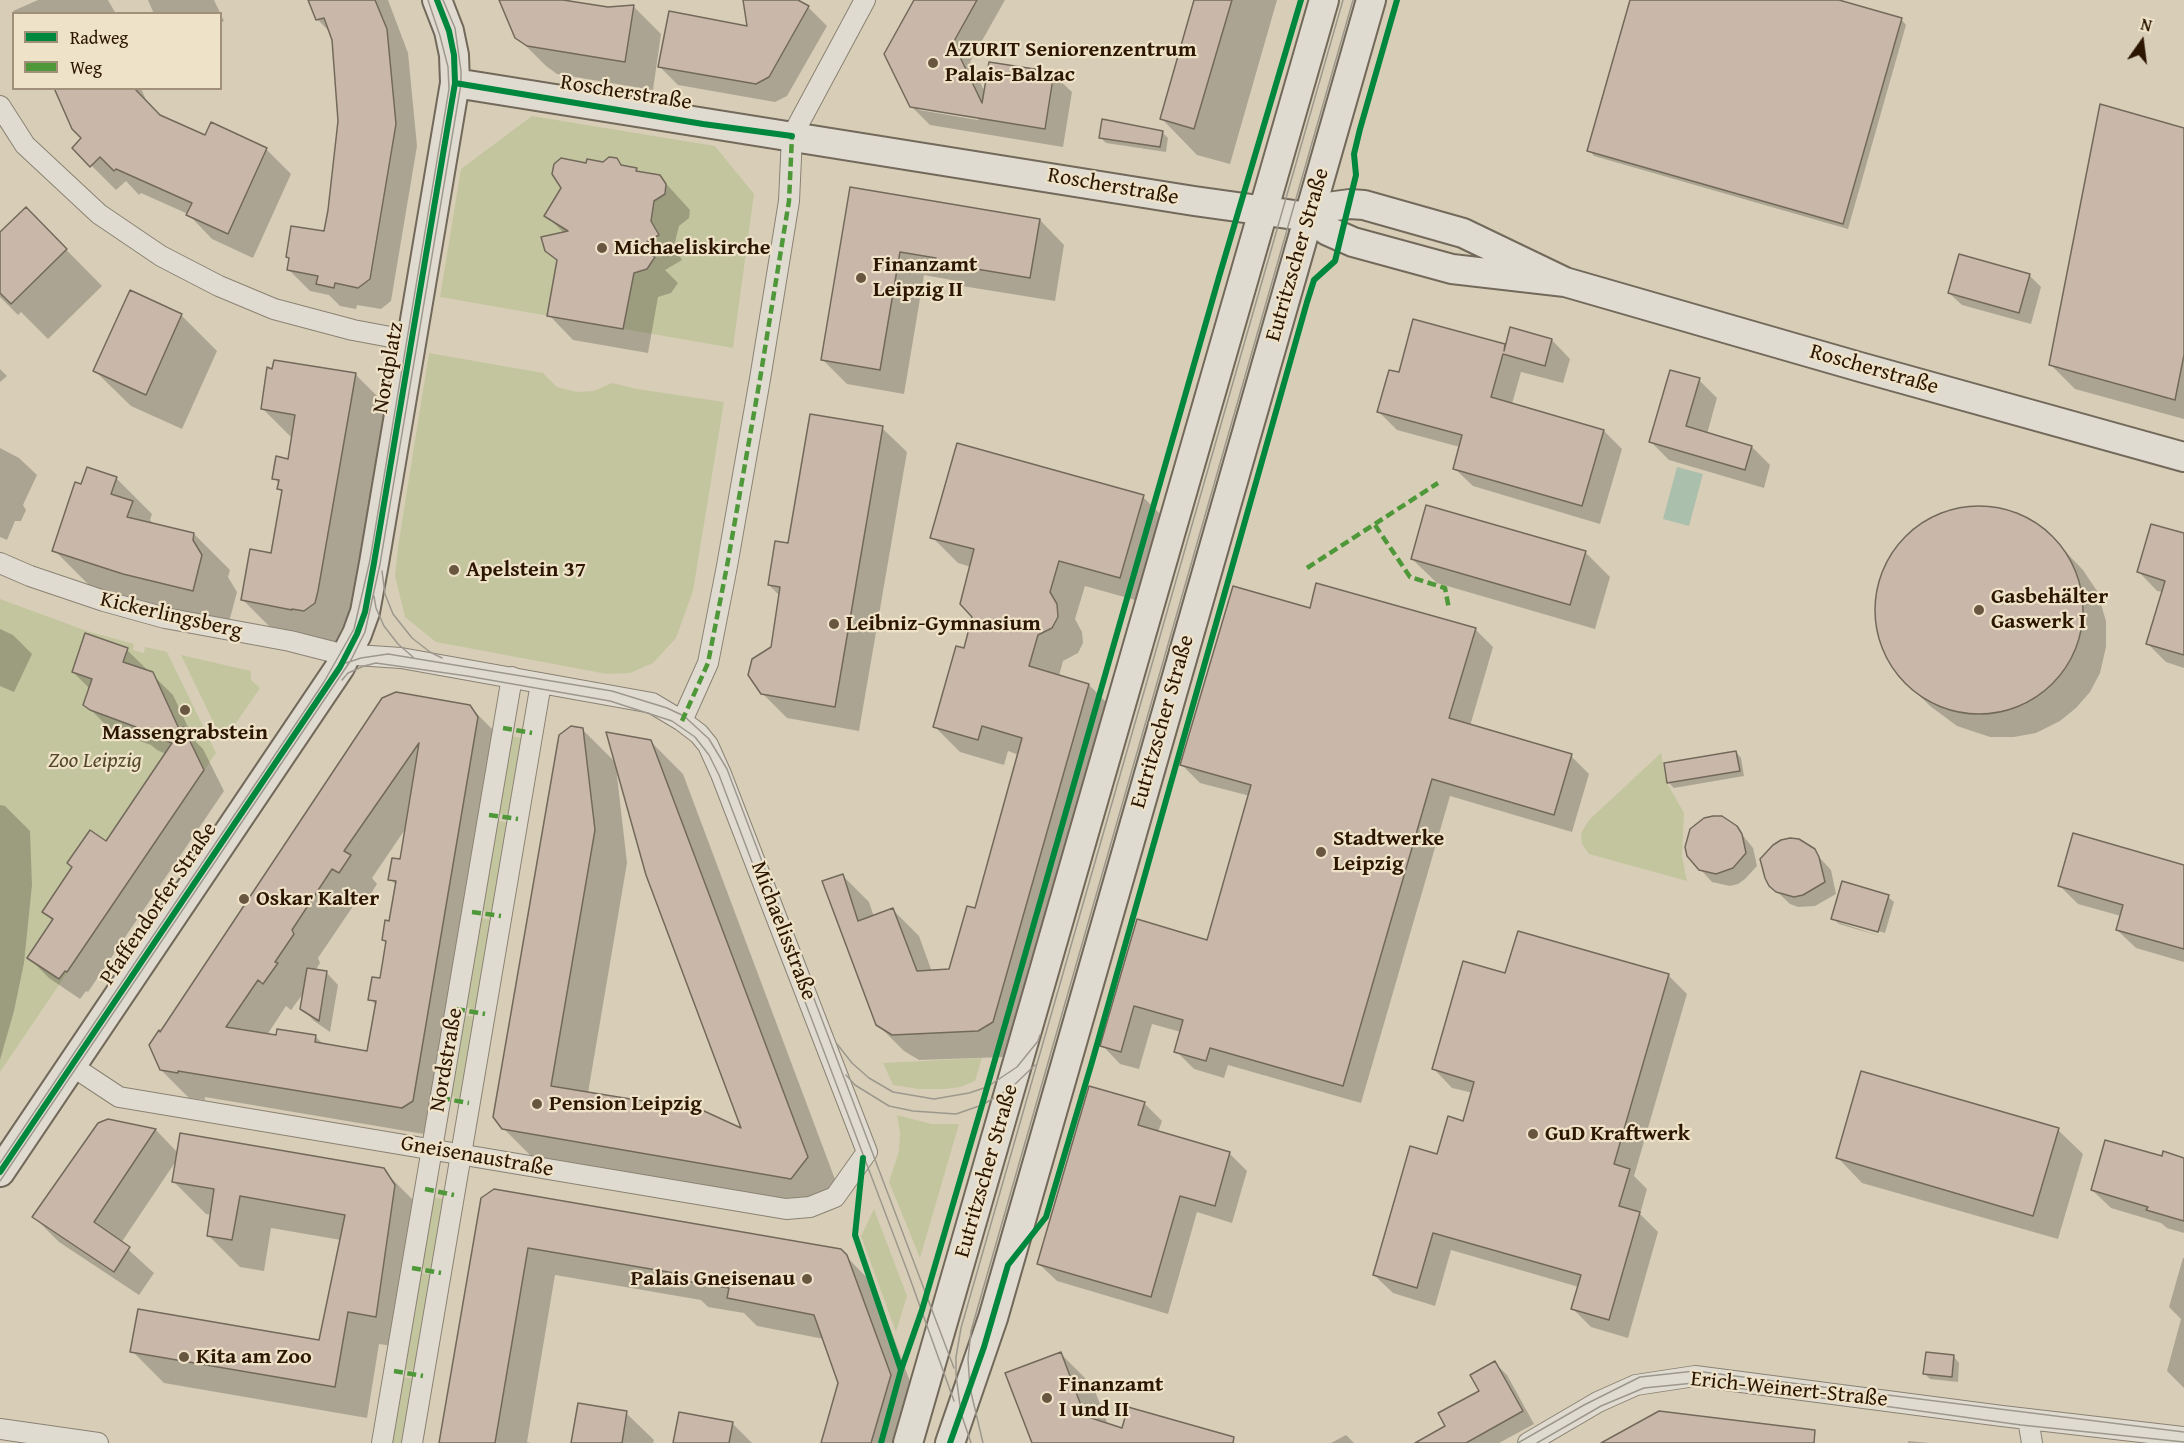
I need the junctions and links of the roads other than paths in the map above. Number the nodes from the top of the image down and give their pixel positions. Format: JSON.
{"nodes":[{"id":1,"x":437,"y":0,"type":"edge"},
{"id":2,"x":865,"y":0,"type":"edge"},
{"id":3,"x":1324,"y":0,"type":"edge"},
{"id":4,"x":1371,"y":0,"type":"edge"},
{"id":5,"x":455,"y":83,"type":"junction"},
{"id":6,"x":0,"y":106,"type":"edge"},
{"id":7,"x":792,"y":136,"type":"junction"},
{"id":8,"x":1264,"y":210,"type":"junction"},
{"id":9,"x":1309,"y":217,"type":"junction"},
{"id":10,"x":1565,"y":282,"type":"junction"},
{"id":11,"x":412,"y":341,"type":"junction"},
{"id":12,"x":2184,"y":457,"type":"edge"},
{"id":13,"x":0,"y":563,"type":"edge"},
{"id":14,"x":347,"y":655,"type":"junction"},
{"id":15,"x":512,"y":677,"type":"junction"},
{"id":16,"x":541,"y":683,"type":"junction"},
{"id":17,"x":682,"y":721,"type":"junction"},
{"id":18,"x":72,"y":1066,"type":"junction"},
{"id":19,"x":432,"y":1150,"type":"junction"},
{"id":20,"x":867,"y":1152,"type":"joint"},
{"id":21,"x":461,"y":1155,"type":"junction"},
{"id":22,"x":0,"y":1172,"type":"edge"},
{"id":23,"x":2028,"y":1419,"type":"junction"},
{"id":24,"x":6,"y":1434,"type":"edge"},
{"id":25,"x":2182,"y":1438,"type":"edge"},
{"id":26,"x":98,"y":1443,"type":"edge"},
{"id":27,"x":382,"y":1443,"type":"edge"},
{"id":28,"x":412,"y":1443,"type":"edge"},
{"id":29,"x":908,"y":1443,"type":"edge"},
{"id":30,"x":950,"y":1443,"type":"edge"},
{"id":31,"x":1528,"y":1443,"type":"edge"},
{"id":32,"x":2032,"y":1443,"type":"edge"}],
"edges":[{"from":1,"to":5,"type":"main road","name":"Nordplatz"},
{"from":2,"to":7,"type":"street"},
{"from":3,"to":8,"type":"main road","name":"Eutritzscher Straße"},
{"from":4,"to":9,"type":"main road","name":"Eutritzscher Straße"},
{"from":5,"to":7,"type":"main road","name":"Roscherstraße"},
{"from":5,"to":11,"type":"main road","name":"Nordplatz"},
{"from":6,"to":11,"type":"street"},
{"from":7,"to":8,"type":"main road","name":"Roscherstraße"},
{"from":7,"to":17,"type":"street"},
{"from":8,"to":9,"type":"main road","name":"Roscherstraße"},
{"from":8,"to":29,"type":"main road","name":"Eutritzscher Straße"},
{"from":9,"to":10,"type":"main road","name":"Roscherstraße"},
{"from":9,"to":10,"type":"main road","name":"Roscherstraße"},
{"from":9,"to":30,"type":"main road","name":"Eutritzscher Straße"},
{"from":10,"to":12,"type":"main road","name":"Roscherstraße"},
{"from":11,"to":14,"type":"main road","name":"Nordplatz"},
{"from":13,"to":14,"type":"street","name":"Kickerlingsberg"},
{"from":14,"to":15,"type":"street"},
{"from":14,"to":18,"type":"main road","name":"Pfaffendorfer Straße"},
{"from":15,"to":16,"type":"street"},
{"from":15,"to":19,"type":"street","name":"Nordstraße"},
{"from":16,"to":17,"type":"street"},
{"from":16,"to":21,"type":"street","name":"Nordstraße"},
{"from":17,"to":20,"type":"street","name":"Michaelisstraße"},
{"from":18,"to":19,"type":"street","name":"Gneisenaustraße"},
{"from":18,"to":22,"type":"main road","name":"Pfaffendorfer Straße"},
{"from":19,"to":21,"type":"street","name":"Gneisenaustraße"},
{"from":19,"to":27,"type":"street","name":"Nordstraße"},
{"from":20,"to":21,"type":"street","name":"Gneisenaustraße"},
{"from":21,"to":28,"type":"street","name":"Nordstraße"},
{"from":23,"to":25,"type":"street","name":"Erich-Weinert-Straße"},
{"from":23,"to":31,"type":"street","name":"Erich-Weinert-Straße"},
{"from":23,"to":32,"type":"street"},
{"from":24,"to":26,"type":"street"}]}
